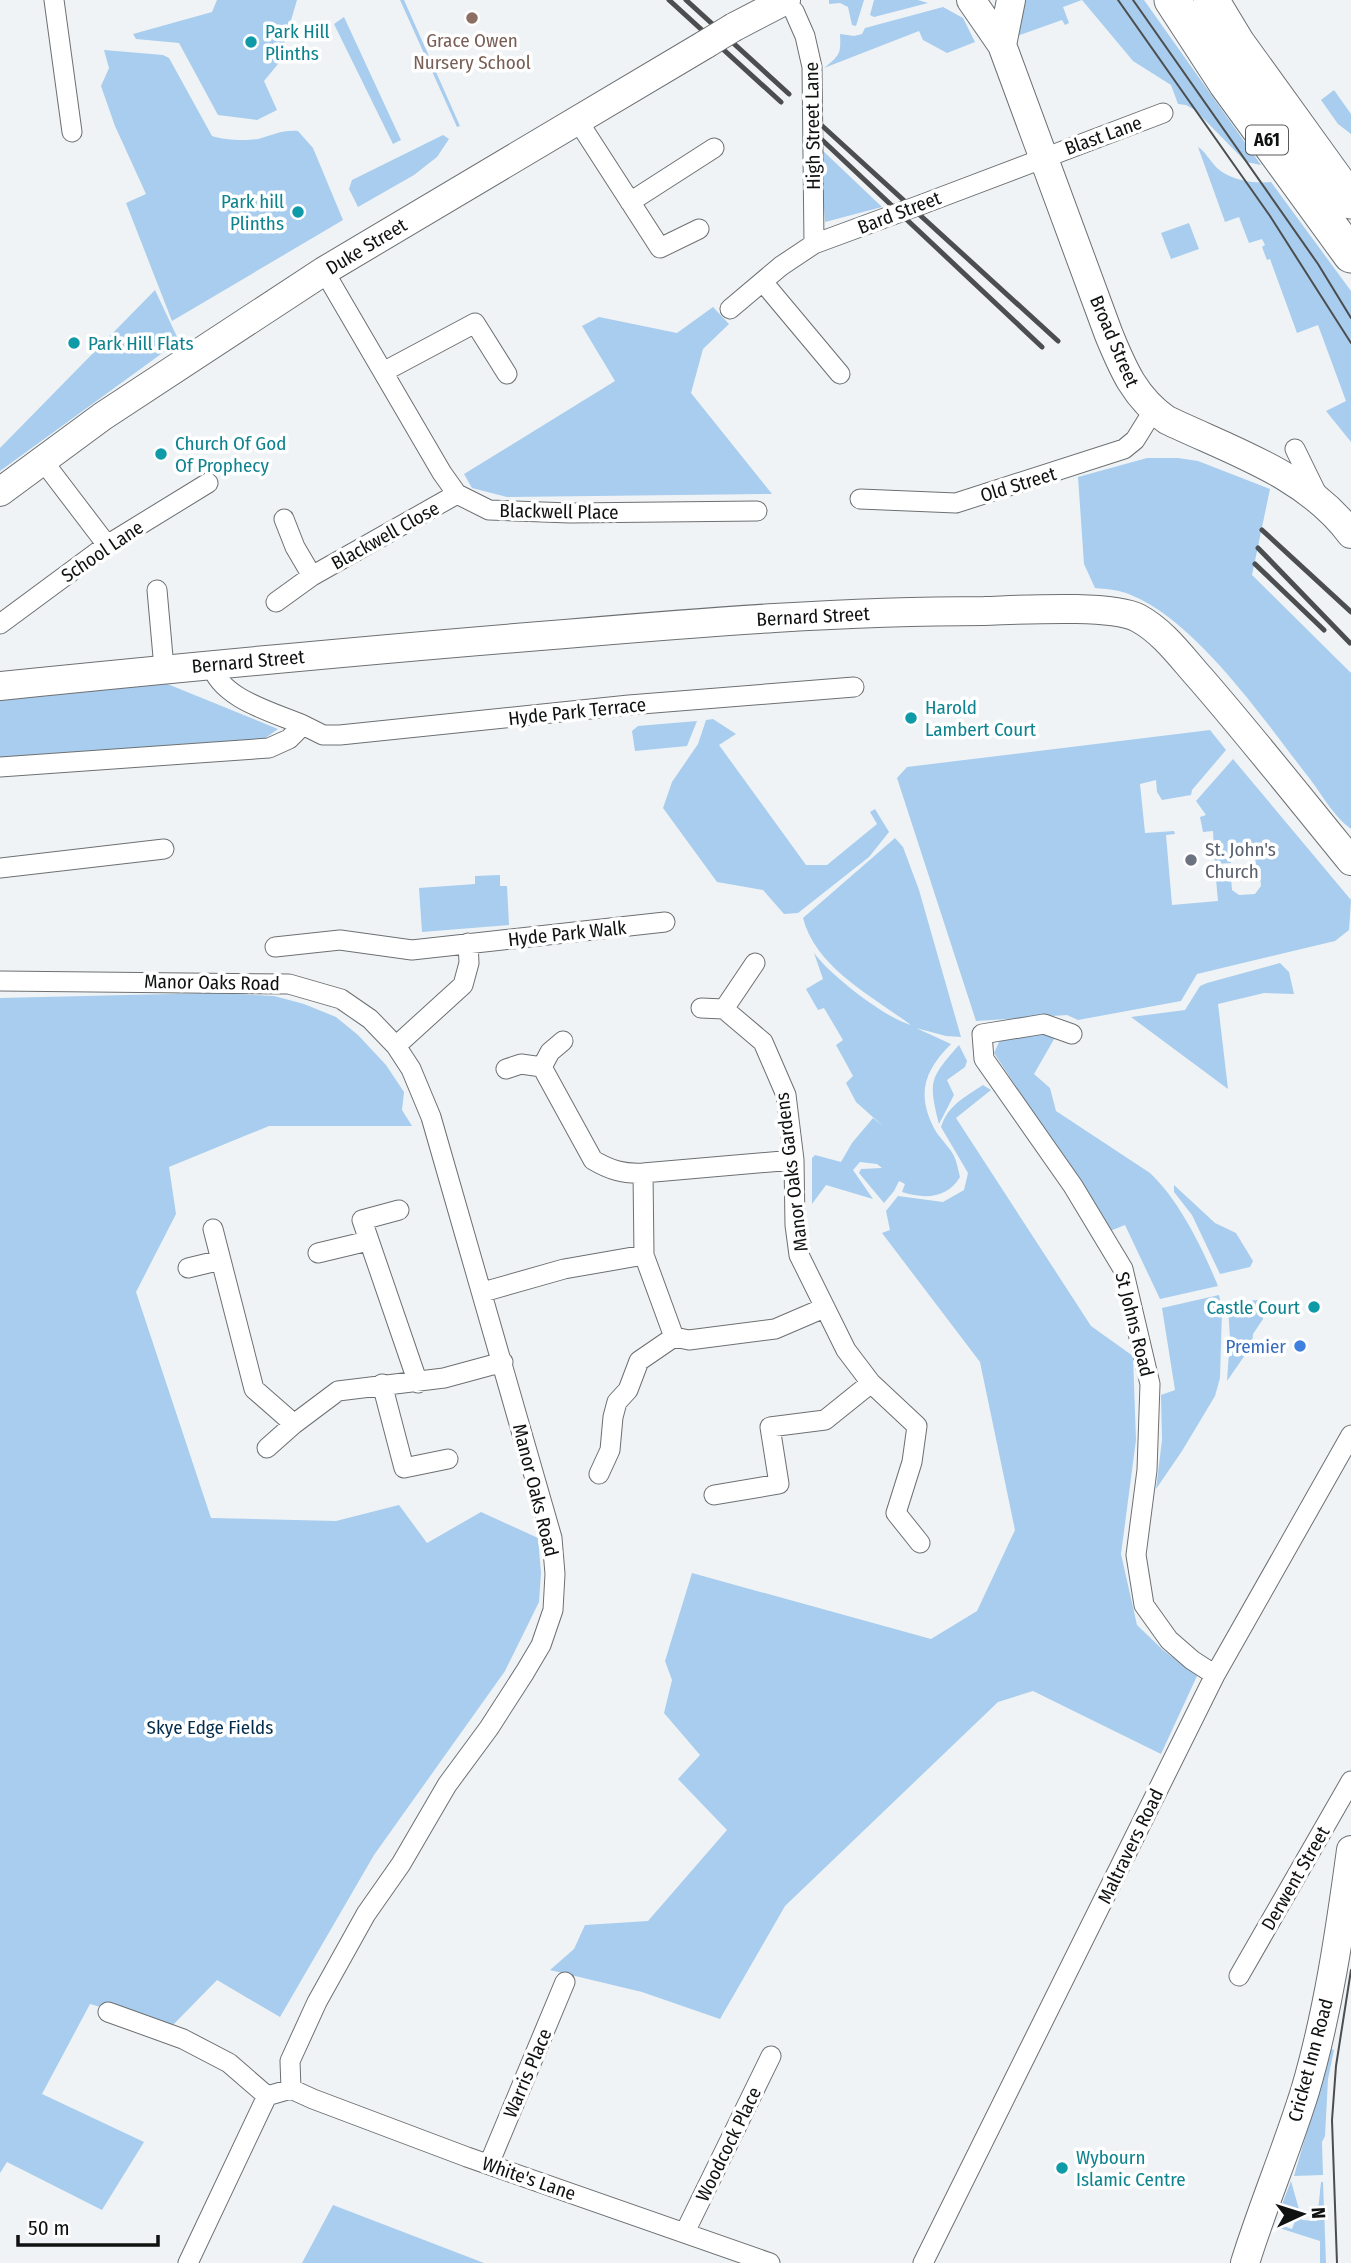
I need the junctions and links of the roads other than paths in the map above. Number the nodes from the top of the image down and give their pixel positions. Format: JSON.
{"nodes":[{"id":1,"x":54,"y":0,"type":"edge"},
{"id":2,"x":971,"y":0,"type":"edge"},
{"id":3,"x":1010,"y":0,"type":"edge"},
{"id":4,"x":1172,"y":0,"type":"edge"},
{"id":5,"x":1211,"y":0,"type":"edge"},
{"id":6,"x":790,"y":5,"type":"edge"},
{"id":7,"x":745,"y":16,"type":"edge"},
{"id":8,"x":1002,"y":45,"type":"junction"},
{"id":9,"x":1163,"y":113,"type":"dead end"},
{"id":10,"x":578,"y":121,"type":"junction"},
{"id":11,"x":72,"y":132,"type":"dead end"},
{"id":12,"x":714,"y":148,"type":"dead end"},
{"id":13,"x":1042,"y":157,"type":"junction"},
{"id":14,"x":1351,"y":201,"type":"edge"},
{"id":15,"x":630,"y":202,"type":"junction"},
{"id":16,"x":699,"y":229,"type":"dead end"},
{"id":17,"x":814,"y":244,"type":"junction"},
{"id":18,"x":1351,"y":255,"type":"edge"},
{"id":19,"x":324,"y":271,"type":"junction"},
{"id":20,"x":763,"y":282,"type":"junction"},
{"id":21,"x":730,"y":309,"type":"dead end"},
{"id":22,"x":385,"y":371,"type":"junction"},
{"id":23,"x":507,"y":374,"type":"dead end"},
{"id":24,"x":841,"y":374,"type":"dead end"},
{"id":25,"x":1153,"y":411,"type":"junction"},
{"id":26,"x":1295,"y":449,"type":"dead end"},
{"id":27,"x":43,"y":461,"type":"junction"},
{"id":28,"x":208,"y":483,"type":"dead end"},
{"id":29,"x":0,"y":492,"type":"edge"},
{"id":30,"x":457,"y":494,"type":"junction"},
{"id":31,"x":860,"y":499,"type":"dead end"},
{"id":32,"x":1320,"y":499,"type":"junction"},
{"id":33,"x":757,"y":510,"type":"dead end"},
{"id":34,"x":284,"y":519,"type":"dead end"},
{"id":35,"x":1351,"y":534,"type":"edge"},
{"id":36,"x":107,"y":545,"type":"junction"},
{"id":37,"x":312,"y":576,"type":"junction"},
{"id":38,"x":157,"y":590,"type":"dead end"},
{"id":39,"x":276,"y":601,"type":"dead end"},
{"id":40,"x":0,"y":624,"type":"edge"},
{"id":41,"x":211,"y":664,"type":"junction"},
{"id":42,"x":164,"y":668,"type":"junction"},
{"id":43,"x":0,"y":686,"type":"edge"},
{"id":44,"x":854,"y":687,"type":"dead end"},
{"id":45,"x":303,"y":725,"type":"junction"},
{"id":46,"x":0,"y":767,"type":"edge"},
{"id":47,"x":164,"y":849,"type":"dead end"},
{"id":48,"x":1346,"y":852,"type":"edge"},
{"id":49,"x":0,"y":868,"type":"edge"},
{"id":50,"x":665,"y":922,"type":"dead end"},
{"id":51,"x":468,"y":943,"type":"junction"},
{"id":52,"x":275,"y":947,"type":"dead end"},
{"id":53,"x":755,"y":963,"type":"dead end"},
{"id":54,"x":0,"y":981,"type":"edge"},
{"id":55,"x":701,"y":1008,"type":"dead end"},
{"id":56,"x":724,"y":1009,"type":"junction"},
{"id":57,"x":1072,"y":1034,"type":"dead end"},
{"id":58,"x":563,"y":1041,"type":"dead end"},
{"id":59,"x":396,"y":1046,"type":"junction"},
{"id":60,"x":542,"y":1067,"type":"junction"},
{"id":61,"x":506,"y":1069,"type":"dead end"},
{"id":62,"x":794,"y":1160,"type":"junction"},
{"id":63,"x":643,"y":1173,"type":"junction"},
{"id":64,"x":399,"y":1210,"type":"dead end"},
{"id":65,"x":213,"y":1229,"type":"dead end"},
{"id":66,"x":368,"y":1241,"type":"junction"},
{"id":67,"x":318,"y":1253,"type":"dead end"},
{"id":68,"x":644,"y":1255,"type":"junction"},
{"id":69,"x":221,"y":1260,"type":"junction"},
{"id":70,"x":188,"y":1268,"type":"dead end"},
{"id":71,"x":483,"y":1292,"type":"junction"},
{"id":72,"x":824,"y":1308,"type":"junction"},
{"id":73,"x":674,"y":1337,"type":"junction"},
{"id":74,"x":503,"y":1362,"type":"junction"},
{"id":75,"x":418,"y":1383,"type":"junction"},
{"id":76,"x":871,"y":1383,"type":"junction"},
{"id":77,"x":382,"y":1384,"type":"junction"},
{"id":78,"x":294,"y":1424,"type":"junction"},
{"id":79,"x":1351,"y":1435,"type":"edge"},
{"id":80,"x":267,"y":1448,"type":"dead end"},
{"id":81,"x":448,"y":1459,"type":"dead end"},
{"id":82,"x":599,"y":1474,"type":"dead end"},
{"id":83,"x":714,"y":1494,"type":"dead end"},
{"id":84,"x":920,"y":1543,"type":"dead end"},
{"id":85,"x":1215,"y":1675,"type":"junction"},
{"id":86,"x":1351,"y":1781,"type":"edge"},
{"id":87,"x":1351,"y":1850,"type":"edge"},
{"id":88,"x":1239,"y":1976,"type":"dead end"},
{"id":89,"x":565,"y":1982,"type":"dead end"},
{"id":90,"x":108,"y":2012,"type":"dead end"},
{"id":91,"x":771,"y":2056,"type":"dead end"},
{"id":92,"x":291,"y":2089,"type":"junction"},
{"id":93,"x":267,"y":2096,"type":"junction"},
{"id":94,"x":489,"y":2164,"type":"junction"},
{"id":95,"x":685,"y":2232,"type":"junction"},
{"id":96,"x":187,"y":2263,"type":"edge"},
{"id":97,"x":770,"y":2263,"type":"edge"},
{"id":98,"x":923,"y":2263,"type":"edge"},
{"id":99,"x":1245,"y":2263,"type":"edge"}],
"edges":[{"from":1,"to":11,"type":"street"},
{"from":2,"to":8,"type":"main road","name":"Broad Street"},
{"from":3,"to":8,"type":"main road","name":"Broad Street"},
{"from":4,"to":18,"type":"highway","number":"A61"},
{"from":5,"to":14,"type":"highway","number":"A61"},
{"from":6,"to":7,"type":"main road","name":"Duke Street"},
{"from":6,"to":17,"type":"street","name":"High Street Lane"},
{"from":7,"to":10,"type":"main road","name":"Duke Street","bridge":true},
{"from":8,"to":13,"type":"main road","name":"Broad Street"},
{"from":9,"to":13,"type":"street","name":"Blast Lane"},
{"from":10,"to":15,"type":"street"},
{"from":10,"to":19,"type":"main road","name":"Duke Street"},
{"from":12,"to":15,"type":"street"},
{"from":13,"to":17,"type":"street","name":"Bard Street","bridge":true},
{"from":13,"to":25,"type":"main road","name":"Broad Street"},
{"from":15,"to":16,"type":"street"},
{"from":17,"to":20,"type":"street","name":"Bard Street"},
{"from":19,"to":22,"type":"street","name":"Blackwell Place"},
{"from":19,"to":27,"type":"main road","name":"Duke Street"},
{"from":20,"to":21,"type":"street","name":"Bard Street"},
{"from":20,"to":24,"type":"street"},
{"from":22,"to":23,"type":"street"},
{"from":22,"to":30,"type":"street","name":"Blackwell Place"},
{"from":25,"to":31,"type":"street","name":"Old Street"},
{"from":25,"to":32,"type":"main road","name":"Broad Street"},
{"from":26,"to":32,"type":"street"},
{"from":27,"to":29,"type":"main road","name":"Duke Street"},
{"from":27,"to":36,"type":"street"},
{"from":28,"to":36,"type":"street","name":"School Lane"},
{"from":30,"to":33,"type":"street","name":"Blackwell Place"},
{"from":30,"to":37,"type":"street","name":"Blackwell Close"},
{"from":32,"to":35,"type":"main road","name":"Broad Street"},
{"from":34,"to":37,"type":"street","name":"Blackwell Close"},
{"from":36,"to":40,"type":"street","name":"School Lane"},
{"from":37,"to":39,"type":"street","name":"Blackwell Close"},
{"from":38,"to":42,"type":"street","name":"Bernard Street"},
{"from":41,"to":42,"type":"main road","name":"Bernard Street"},
{"from":41,"to":45,"type":"street","name":"Hyde Park Terrace"},
{"from":41,"to":48,"type":"main road","name":"Bernard Street"},
{"from":42,"to":43,"type":"main road","name":"Bernard Street"},
{"from":44,"to":45,"type":"street","name":"Hyde Park Terrace"},
{"from":45,"to":46,"type":"street"},
{"from":47,"to":49,"type":"street"},
{"from":50,"to":51,"type":"street","name":"Hyde Park Walk"},
{"from":51,"to":52,"type":"street","name":"Hyde Park Walk"},
{"from":51,"to":59,"type":"street"},
{"from":53,"to":56,"type":"street"},
{"from":54,"to":59,"type":"street","name":"Manor Oaks Road"},
{"from":55,"to":56,"type":"street"},
{"from":56,"to":62,"type":"street","name":"Manor Oaks Gardens"},
{"from":57,"to":85,"type":"street","name":"St Johns Road"},
{"from":58,"to":60,"type":"street"},
{"from":59,"to":71,"type":"street","name":"Manor Oaks Road"},
{"from":60,"to":61,"type":"street"},
{"from":60,"to":63,"type":"street"},
{"from":62,"to":63,"type":"street"},
{"from":62,"to":72,"type":"street","name":"Manor Oaks Gardens"},
{"from":63,"to":68,"type":"street"},
{"from":64,"to":66,"type":"street"},
{"from":65,"to":69,"type":"street"},
{"from":66,"to":67,"type":"street"},
{"from":66,"to":75,"type":"street"},
{"from":68,"to":71,"type":"street"},
{"from":68,"to":73,"type":"street"},
{"from":69,"to":70,"type":"street"},
{"from":69,"to":78,"type":"street"},
{"from":71,"to":74,"type":"street","name":"Manor Oaks Road"},
{"from":72,"to":73,"type":"street"},
{"from":72,"to":76,"type":"street","name":"Manor Oaks Gardens"},
{"from":73,"to":82,"type":"street"},
{"from":74,"to":75,"type":"street"},
{"from":74,"to":92,"type":"street","name":"Manor Oaks Road"},
{"from":75,"to":77,"type":"street"},
{"from":76,"to":83,"type":"street"},
{"from":76,"to":84,"type":"street","name":"Manor Oaks Gardens"},
{"from":77,"to":78,"type":"street"},
{"from":77,"to":81,"type":"street"},
{"from":78,"to":80,"type":"street"},
{"from":79,"to":85,"type":"street","name":"Maltravers Road"},
{"from":85,"to":98,"type":"street","name":"Maltravers Road"},
{"from":86,"to":88,"type":"street","name":"Derwent Street"},
{"from":87,"to":99,"type":"main road","name":"Cricket Inn Road"},
{"from":89,"to":94,"type":"street","name":"Warris Place"},
{"from":90,"to":93,"type":"street"},
{"from":91,"to":95,"type":"street","name":"Woodcock Place"},
{"from":92,"to":93,"type":"street"},
{"from":92,"to":94,"type":"street","name":"White's Lane"},
{"from":93,"to":96,"type":"street"},
{"from":94,"to":95,"type":"street","name":"White's Lane"},
{"from":95,"to":97,"type":"street","name":"White's Lane"}]}
